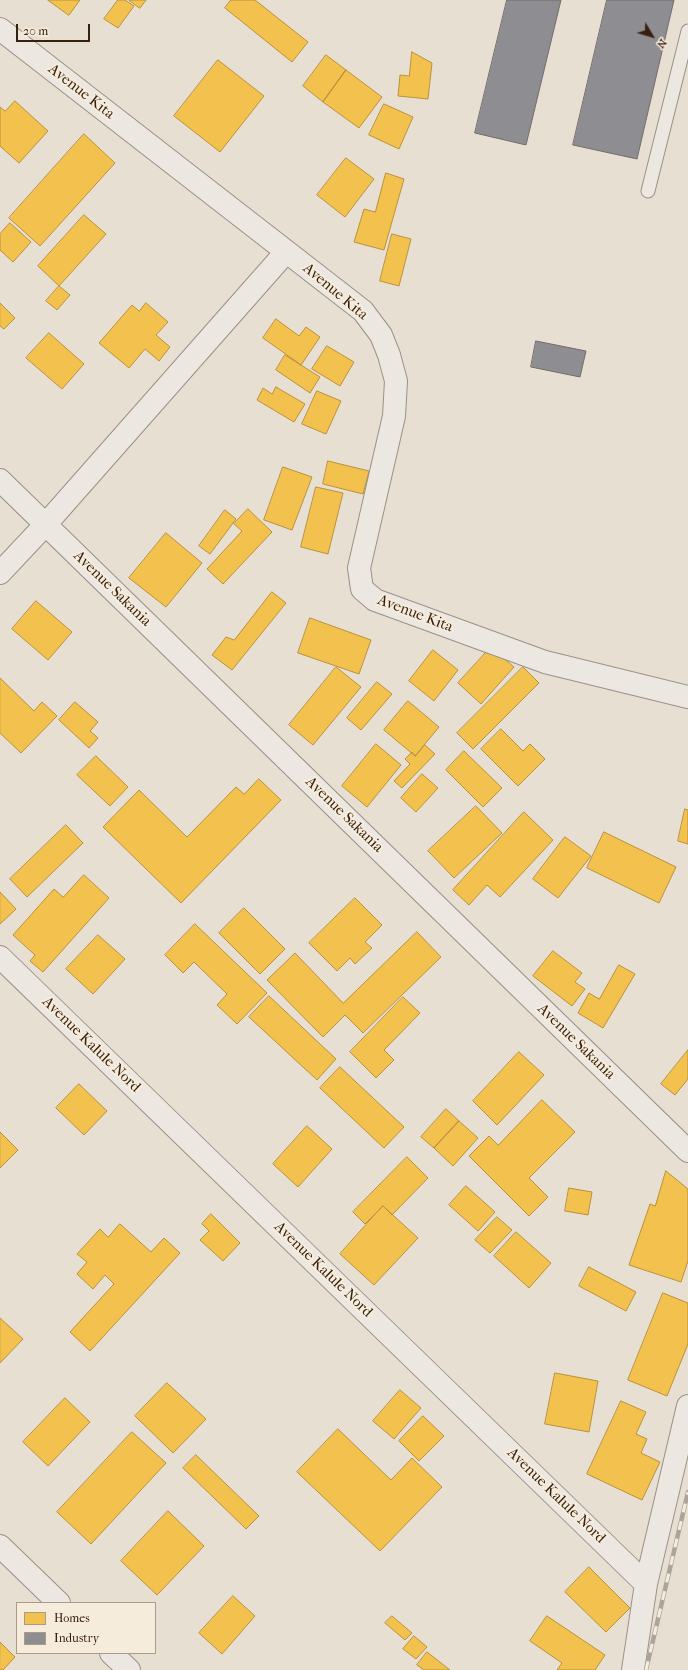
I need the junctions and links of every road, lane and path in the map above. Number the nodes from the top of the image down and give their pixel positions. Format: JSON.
{"nodes":[{"id":1,"x":0,"y":29,"type":"edge"},
{"id":2,"x":688,"y":31,"type":"edge"},
{"id":3,"x":648,"y":191,"type":"dead end"},
{"id":4,"x":286,"y":252,"type":"junction"},
{"id":5,"x":0,"y":480,"type":"edge"},
{"id":6,"x":46,"y":524,"type":"junction"},
{"id":7,"x":0,"y":573,"type":"edge"},
{"id":8,"x":688,"y":697,"type":"edge"},
{"id":9,"x":0,"y":957,"type":"edge"},
{"id":10,"x":688,"y":1151,"type":"edge"},
{"id":11,"x":688,"y":1406,"type":"edge"},
{"id":12,"x":0,"y":1546,"type":"edge"},
{"id":13,"x":646,"y":1584,"type":"junction"},
{"id":14,"x":58,"y":1602,"type":"edge"},
{"id":15,"x":112,"y":1654,"type":"edge"},
{"id":16,"x":129,"y":1670,"type":"edge"},
{"id":17,"x":633,"y":1670,"type":"edge"}],
"edges":[{"from":1,"to":4,"type":"street","name":"Avenue Kita"},
{"from":2,"to":3,"type":"lane"},
{"from":4,"to":6,"type":"street"},
{"from":4,"to":8,"type":"street","name":"Avenue Kita"},
{"from":5,"to":6,"type":"street","name":"Avenue Sakania"},
{"from":6,"to":7,"type":"street"},
{"from":6,"to":10,"type":"street","name":"Avenue Sakania"},
{"from":9,"to":13,"type":"street","name":"Avenue Kalule Nord"},
{"from":11,"to":13,"type":"street"},
{"from":12,"to":14,"type":"street"},
{"from":13,"to":17,"type":"street"},
{"from":15,"to":16,"type":"street"}]}
